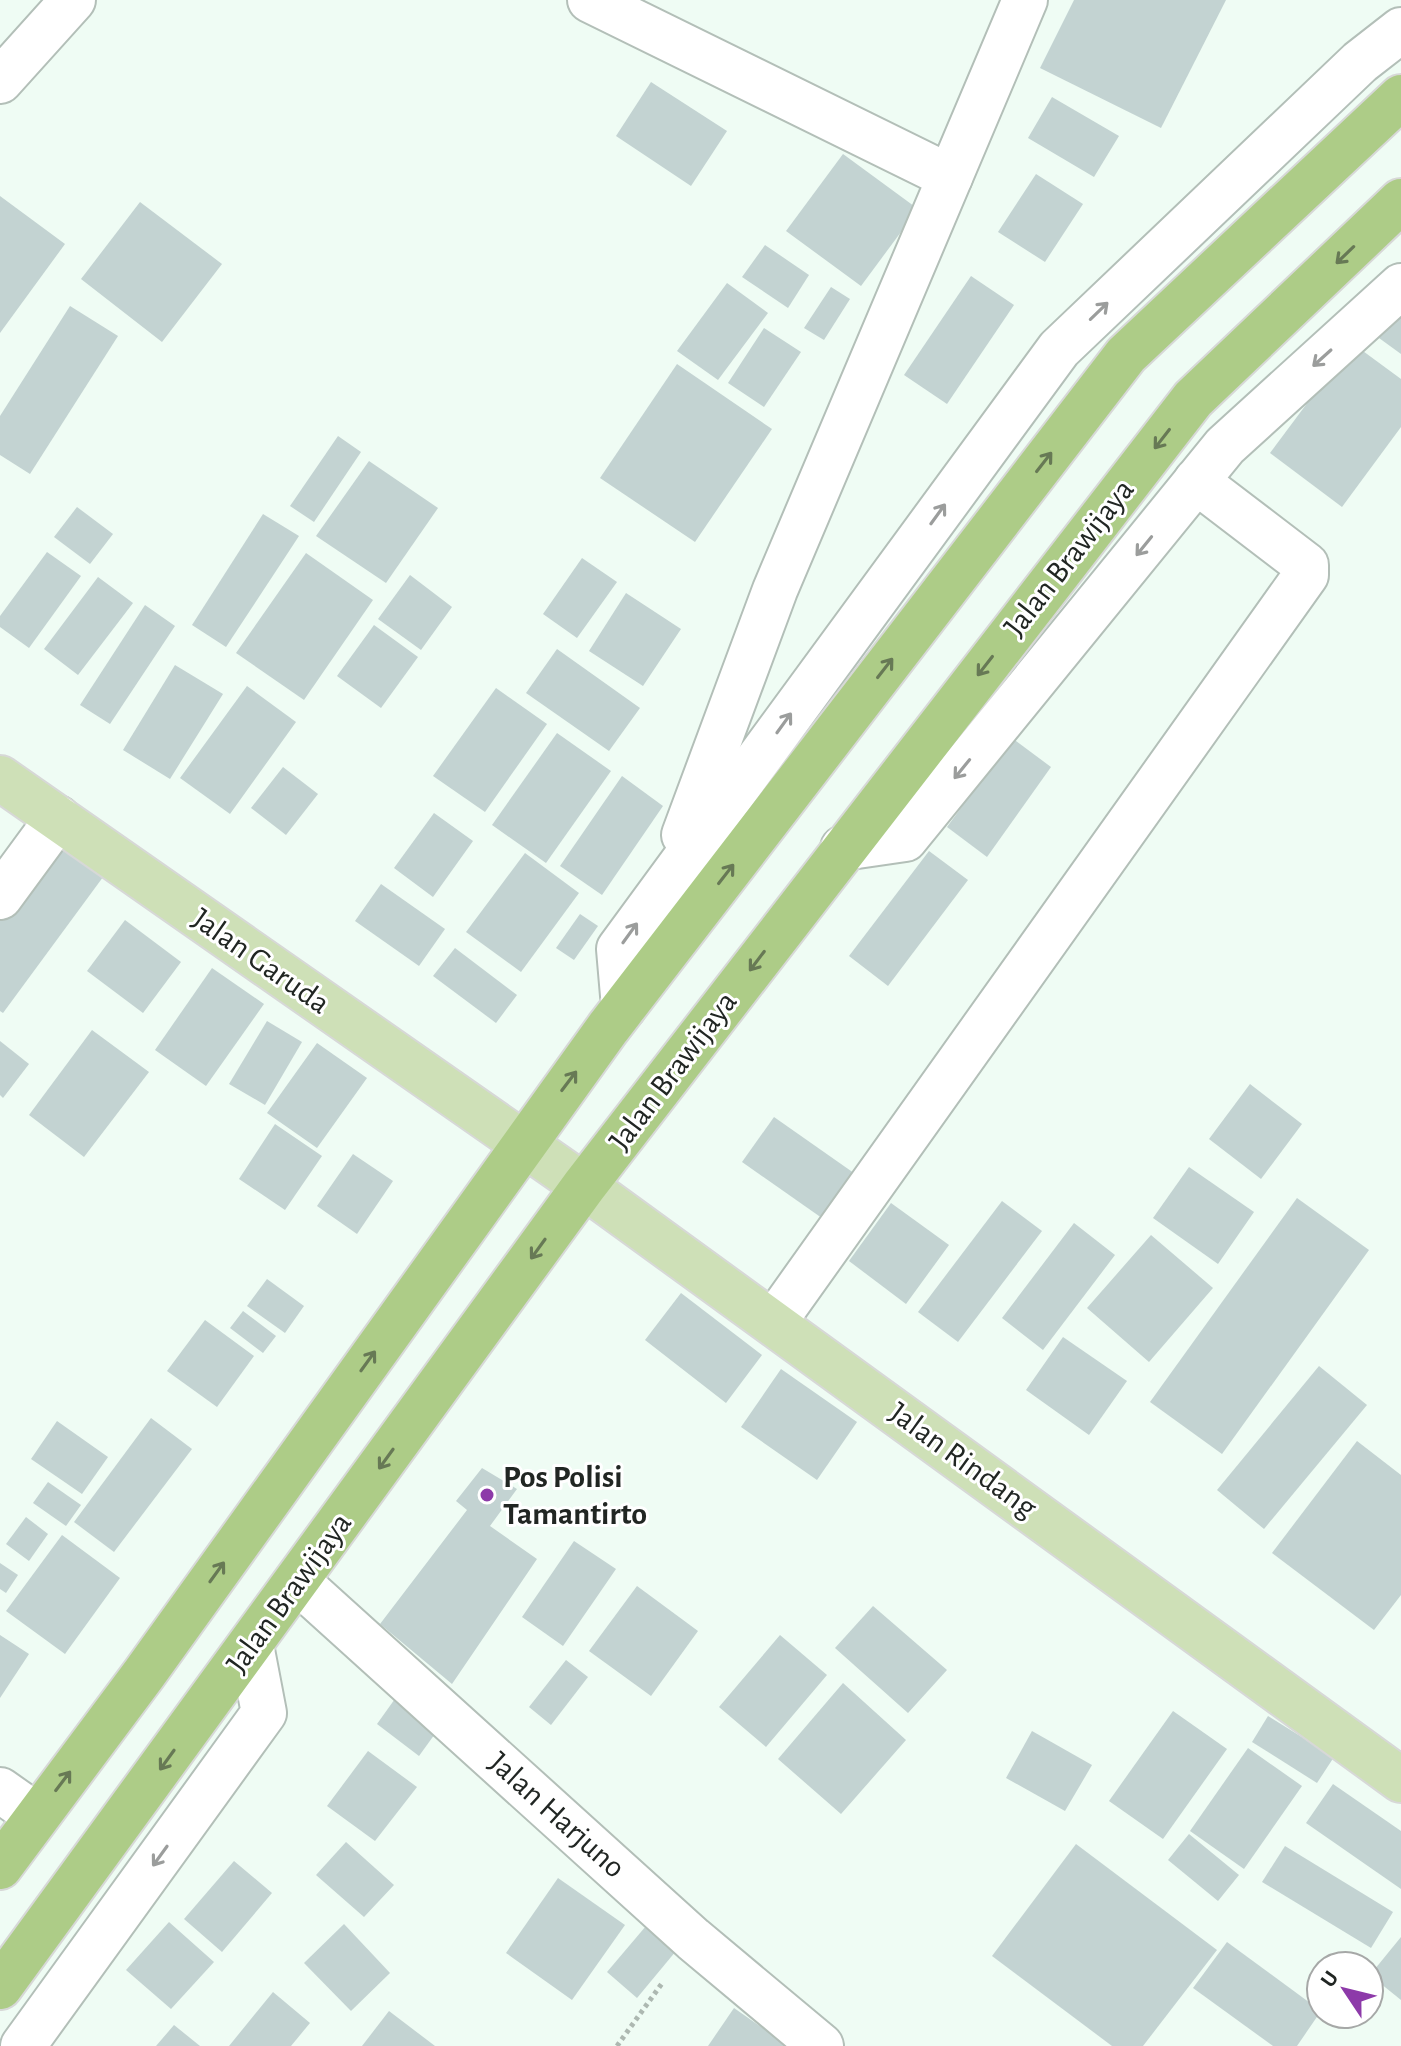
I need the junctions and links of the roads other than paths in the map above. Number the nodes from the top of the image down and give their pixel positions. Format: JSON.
{"nodes":[{"id":1,"x":73,"y":0,"type":"edge"},
{"id":2,"x":590,"y":0,"type":"edge"},
{"id":3,"x":1025,"y":0,"type":"edge"},
{"id":4,"x":1401,"y":30,"type":"edge"},
{"id":5,"x":0,"y":81,"type":"edge"},
{"id":6,"x":1401,"y":97,"type":"edge"},
{"id":7,"x":950,"y":177,"type":"junction"},
{"id":8,"x":1401,"y":201,"type":"edge"},
{"id":9,"x":1401,"y":286,"type":"edge"},
{"id":10,"x":1196,"y":481,"type":"junction"},
{"id":11,"x":0,"y":778,"type":"edge"},
{"id":12,"x":58,"y":818,"type":"junction"},
{"id":13,"x":843,"y":848,"type":"junction"},
{"id":14,"x":667,"y":882,"type":"junction"},
{"id":15,"x":0,"y":897,"type":"edge"},
{"id":16,"x":624,"y":1007,"type":"junction"},
{"id":17,"x":522,"y":1144,"type":"junction"},
{"id":18,"x":584,"y":1186,"type":"junction"},
{"id":19,"x":774,"y":1322,"type":"junction"},
{"id":20,"x":297,"y":1581,"type":"junction"},
{"id":21,"x":251,"y":1645,"type":"junction"},
{"id":22,"x":144,"y":1674,"type":"junction"},
{"id":23,"x":197,"y":1719,"type":"junction"},
{"id":24,"x":1401,"y":1780,"type":"edge"},
{"id":25,"x":0,"y":1790,"type":"edge"},
{"id":26,"x":37,"y":1816,"type":"junction"},
{"id":27,"x":0,"y":1867,"type":"edge"},
{"id":28,"x":0,"y":1987,"type":"edge"},
{"id":29,"x":23,"y":2046,"type":"edge"},
{"id":30,"x":821,"y":2046,"type":"edge"}],
"edges":[{"from":1,"to":5,"type":"street"},
{"from":2,"to":7,"type":"street"},
{"from":3,"to":7,"type":"street"},
{"from":14,"to":4,"type":"street","one_way":true},
{"from":16,"to":6,"type":"highway","one_way":true},
{"from":7,"to":14,"type":"street"},
{"from":8,"to":13,"type":"highway","name":"Jalan Brawijaya","one_way":true},
{"from":9,"to":10,"type":"street","one_way":true},
{"from":10,"to":13,"type":"street","one_way":true},
{"from":10,"to":19,"type":"street"},
{"from":11,"to":12,"type":"main road","name":"Jalan Garuda"},
{"from":12,"to":15,"type":"street"},
{"from":12,"to":17,"type":"main road","name":"Jalan Garuda"},
{"from":13,"to":18,"type":"highway","name":"Jalan Brawijaya","one_way":true},
{"from":16,"to":14,"type":"street","one_way":true},
{"from":17,"to":16,"type":"highway","one_way":true},
{"from":17,"to":18,"type":"main road","name":"Jalan Rindang"},
{"from":22,"to":17,"type":"highway","one_way":true},
{"from":18,"to":19,"type":"main road","name":"Jalan Rindang"},
{"from":18,"to":20,"type":"highway","name":"Jalan Brawijaya","one_way":true},
{"from":19,"to":24,"type":"main road","name":"Jalan Rindang"},
{"from":20,"to":21,"type":"highway","name":"Jalan Brawijaya"},
{"from":20,"to":30,"type":"street","name":"Jalan Harjuno"},
{"from":21,"to":23,"type":"highway","name":"Jalan Brawijaya"},
{"from":21,"to":29,"type":"street","one_way":true},
{"from":22,"to":23,"type":"highway"},
{"from":26,"to":22,"type":"highway","one_way":true},
{"from":23,"to":28,"type":"highway","name":"Jalan Brawijaya","one_way":true},
{"from":25,"to":26,"type":"street"},
{"from":26,"to":27,"type":"highway"}]}
